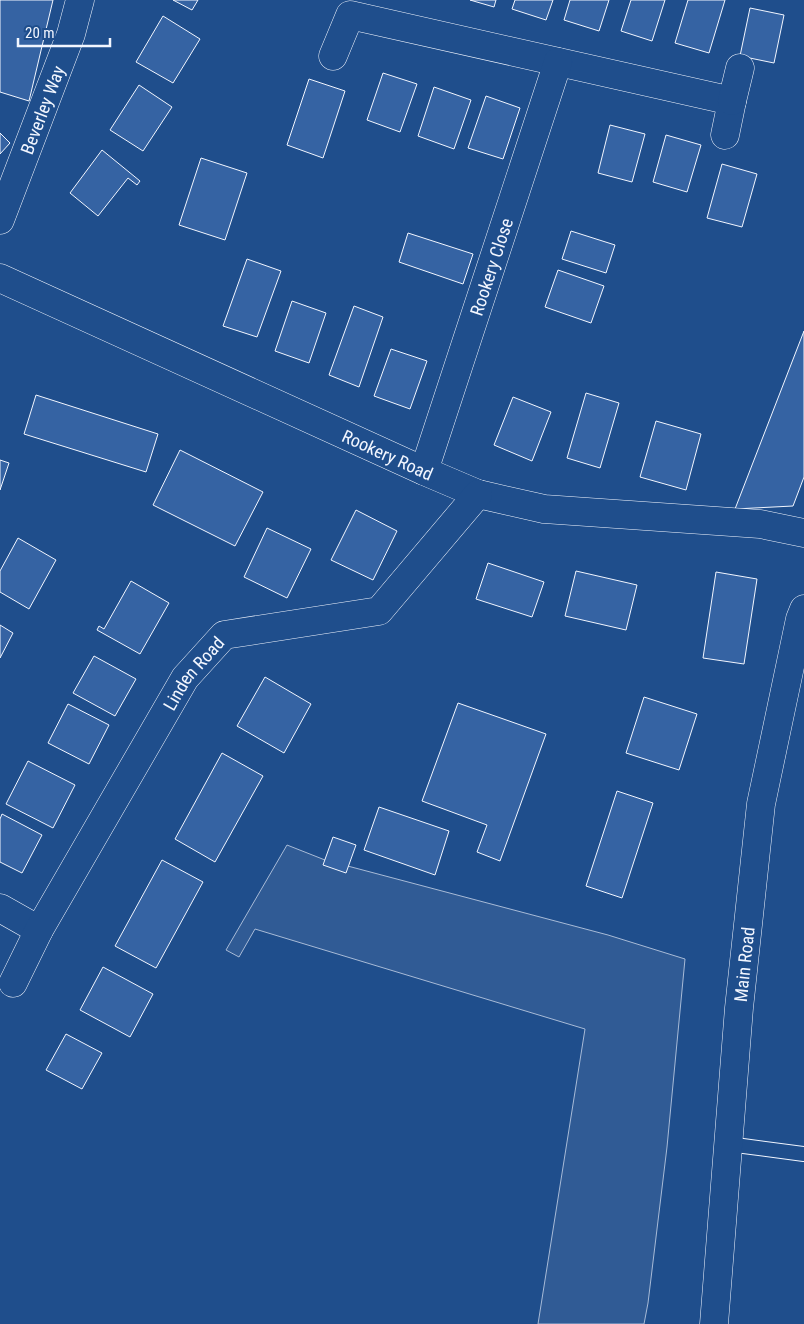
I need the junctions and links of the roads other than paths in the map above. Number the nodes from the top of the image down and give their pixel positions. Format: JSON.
{"nodes":[{"id":1,"x":80,"y":0,"type":"edge"},
{"id":2,"x":353,"y":8,"type":"edge"},
{"id":3,"x":333,"y":56,"type":"dead end"},
{"id":4,"x":558,"y":62,"type":"junction"},
{"id":5,"x":740,"y":68,"type":"dead end"},
{"id":6,"x":732,"y":101,"type":"junction"},
{"id":7,"x":725,"y":135,"type":"dead end"},
{"id":8,"x":0,"y":220,"type":"edge"},
{"id":9,"x":0,"y":278,"type":"edge"},
{"id":10,"x":424,"y":471,"type":"junction"},
{"id":11,"x":478,"y":494,"type":"junction"},
{"id":12,"x":804,"y":533,"type":"edge"},
{"id":13,"x":804,"y":609,"type":"edge"},
{"id":14,"x":0,"y":908,"type":"edge"},
{"id":15,"x":39,"y":930,"type":"junction"},
{"id":16,"x":13,"y":983,"type":"dead end"},
{"id":17,"x":728,"y":1144,"type":"junction"},
{"id":18,"x":804,"y":1154,"type":"edge"},
{"id":19,"x":714,"y":1324,"type":"edge"}],
"edges":[{"from":1,"to":8,"type":"street","name":"Beverley Way"},
{"from":2,"to":3,"type":"street"},
{"from":2,"to":4,"type":"street"},
{"from":4,"to":6,"type":"street"},
{"from":4,"to":10,"type":"street","name":"Rookery Close"},
{"from":5,"to":6,"type":"street"},
{"from":6,"to":7,"type":"street"},
{"from":9,"to":10,"type":"street","name":"Rookery Road"},
{"from":10,"to":11,"type":"street","name":"Rookery Road"},
{"from":11,"to":12,"type":"street","name":"Rookery Road"},
{"from":11,"to":15,"type":"street","name":"Linden Road"},
{"from":13,"to":17,"type":"street","name":"Main Road"},
{"from":14,"to":15,"type":"street"},
{"from":15,"to":16,"type":"street","name":"Linden Road"},
{"from":17,"to":18,"type":"lane"},
{"from":17,"to":19,"type":"street","name":"Main Road"}]}
